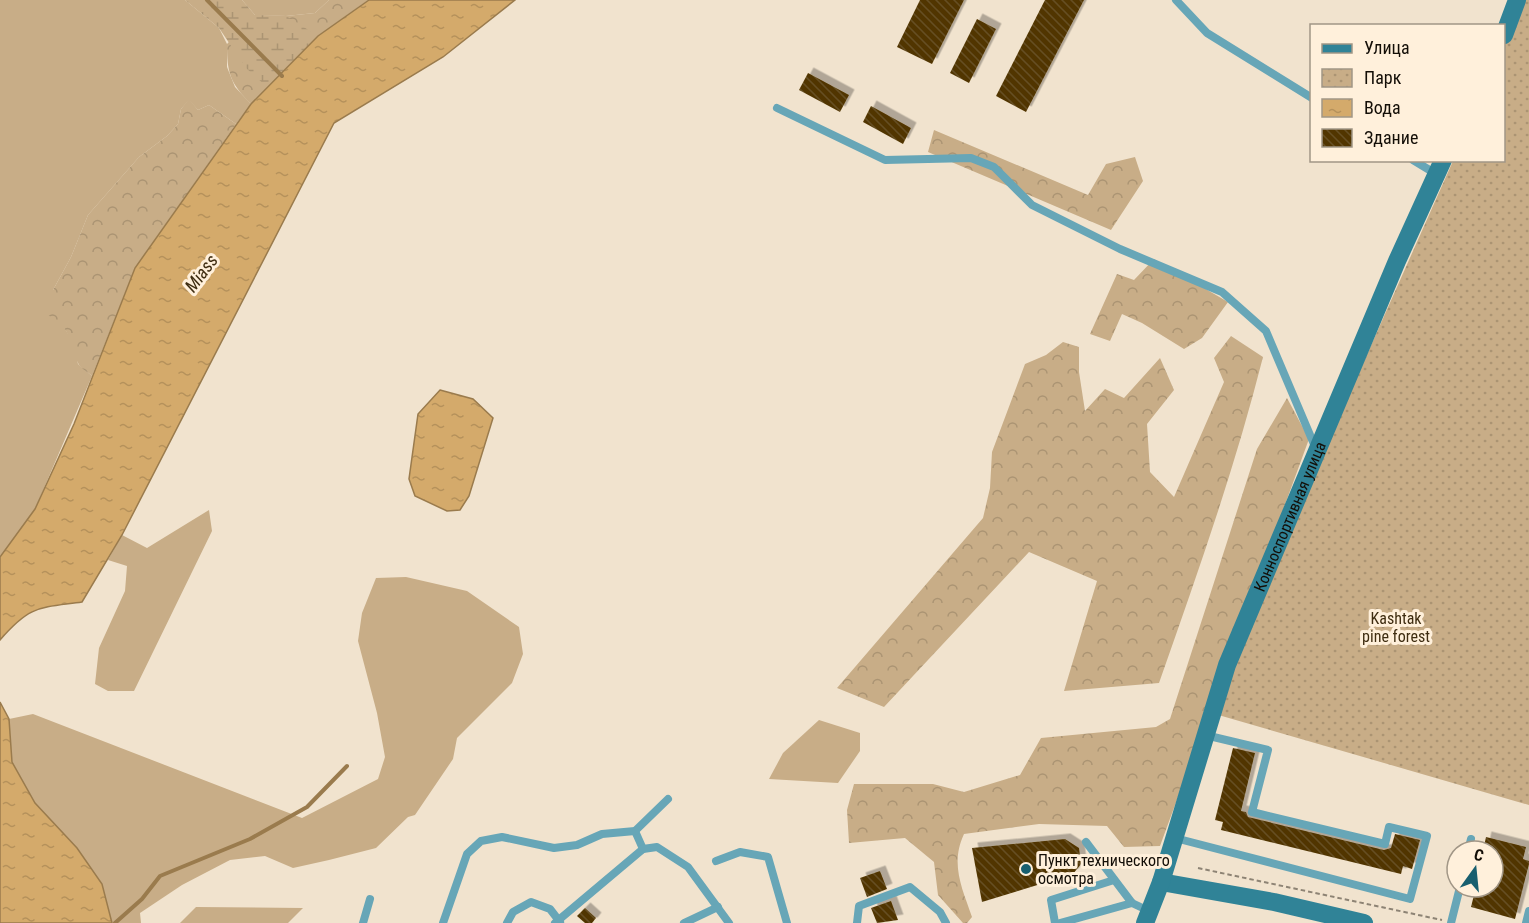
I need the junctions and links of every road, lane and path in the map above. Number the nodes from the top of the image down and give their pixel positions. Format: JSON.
{"nodes":[{"id":1,"x":1176,"y":0,"type":"edge"},
{"id":2,"x":1517,"y":0,"type":"edge"},
{"id":3,"x":1505,"y":30,"type":"edge"},
{"id":4,"x":1310,"y":97,"type":"edge"},
{"id":5,"x":777,"y":108,"type":"dead end"},
{"id":6,"x":1420,"y":162,"type":"edge"},
{"id":7,"x":1439,"y":167,"type":"edge"},
{"id":8,"x":1316,"y":451,"type":"junction"},
{"id":9,"x":1204,"y":735,"type":"junction"},
{"id":10,"x":669,"y":799,"type":"dead end"},
{"id":11,"x":635,"y":831,"type":"junction"},
{"id":12,"x":1175,"y":838,"type":"junction"},
{"id":13,"x":1086,"y":842,"type":"dead end"},
{"id":14,"x":643,"y":849,"type":"junction"},
{"id":15,"x":716,"y":861,"type":"dead end"},
{"id":16,"x":1198,"y":868,"type":"dead end"},
{"id":17,"x":1114,"y":880,"type":"junction"},
{"id":18,"x":1161,"y":882,"type":"junction"},
{"id":19,"x":370,"y":899,"type":"dead end"},
{"id":20,"x":1457,"y":899,"type":"edge"},
{"id":21,"x":1132,"y":903,"type":"junction"},
{"id":22,"x":718,"y":907,"type":"junction"},
{"id":23,"x":1529,"y":911,"type":"edge"},
{"id":24,"x":1148,"y":917,"type":"edge"},
{"id":25,"x":558,"y":922,"type":"edge"},
{"id":26,"x":1452,"y":922,"type":"edge"},
{"id":27,"x":363,"y":923,"type":"edge"},
{"id":28,"x":443,"y":923,"type":"edge"},
{"id":29,"x":507,"y":923,"type":"edge"},
{"id":30,"x":684,"y":923,"type":"edge"},
{"id":31,"x":729,"y":923,"type":"edge"},
{"id":32,"x":788,"y":923,"type":"edge"},
{"id":33,"x":857,"y":923,"type":"edge"},
{"id":34,"x":946,"y":923,"type":"edge"},
{"id":35,"x":1056,"y":923,"type":"edge"},
{"id":36,"x":1060,"y":923,"type":"edge"},
{"id":37,"x":1364,"y":923,"type":"edge"},
{"id":38,"x":1526,"y":923,"type":"edge"}],
"edges":[{"from":1,"to":4,"type":"lane"},
{"from":2,"to":3,"type":"main road"},
{"from":5,"to":8,"type":"lane"},
{"from":6,"to":7,"type":"lane"},
{"from":7,"to":8,"type":"main road","name":"Конноспортивная улица"},
{"from":8,"to":9,"type":"main road","name":"Конноспортивная улица"},
{"from":9,"to":12,"type":"main road","name":"Конноспортивная улица"},
{"from":9,"to":12,"type":"lane"},
{"from":10,"to":11,"type":"lane"},
{"from":11,"to":14,"type":"lane"},
{"from":11,"to":28,"type":"lane"},
{"from":12,"to":18,"type":"main road","name":"Конноспортивная улица"},
{"from":13,"to":17,"type":"lane"},
{"from":14,"to":22,"type":"lane"},
{"from":14,"to":25,"type":"lane"},
{"from":15,"to":32,"type":"lane"},
{"from":16,"to":26,"type":"path"},
{"from":17,"to":21,"type":"lane"},
{"from":17,"to":35,"type":"lane"},
{"from":18,"to":24,"type":"main road","name":"Конноспортивная улица"},
{"from":18,"to":37,"type":"main road"},
{"from":19,"to":27,"type":"lane"},
{"from":20,"to":26,"type":"lane"},
{"from":21,"to":24,"type":"lane"},
{"from":21,"to":36,"type":"lane"},
{"from":22,"to":30,"type":"lane"},
{"from":22,"to":31,"type":"lane"},
{"from":23,"to":38,"type":"lane"},
{"from":25,"to":29,"type":"lane"},
{"from":33,"to":34,"type":"lane"}]}
